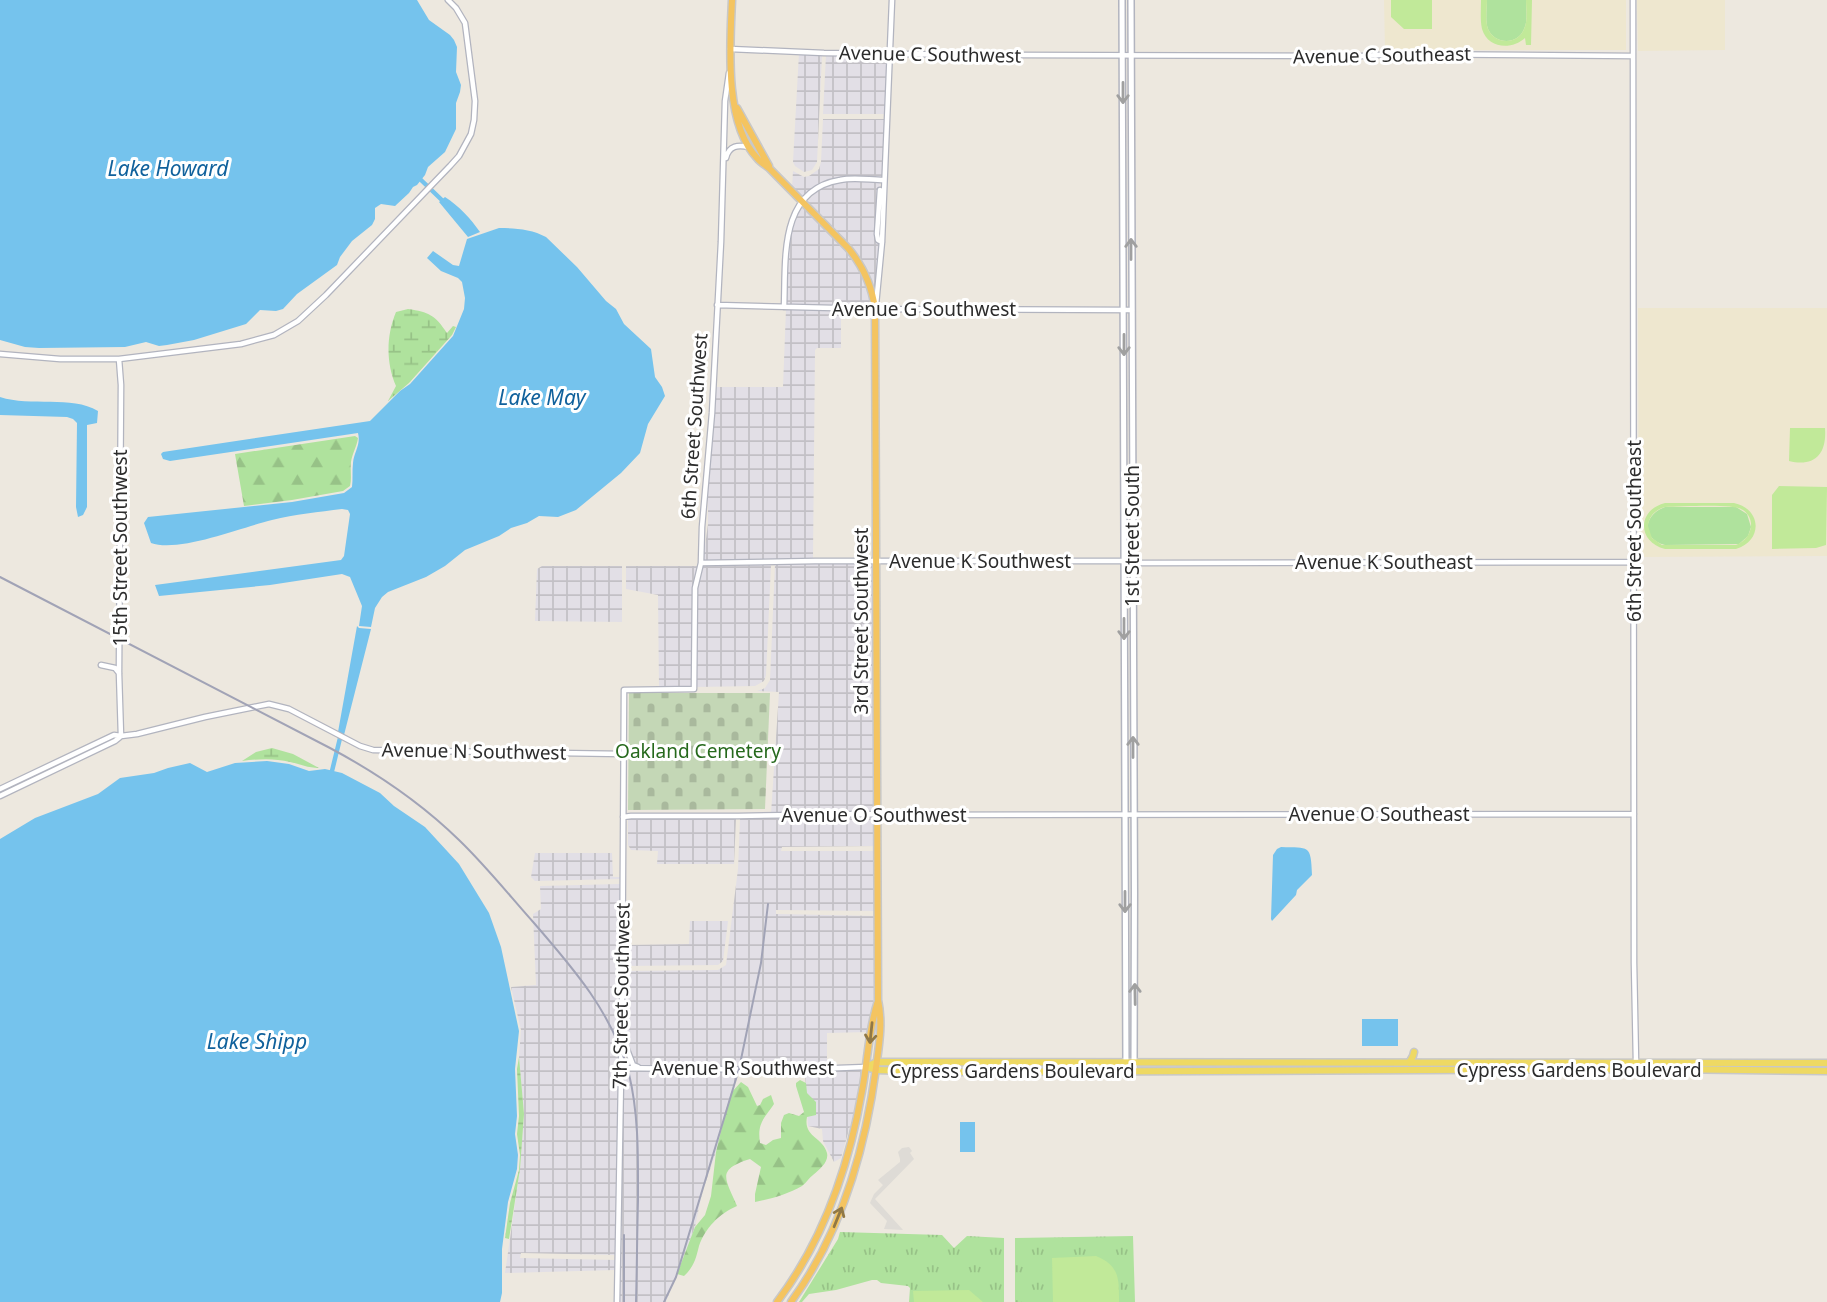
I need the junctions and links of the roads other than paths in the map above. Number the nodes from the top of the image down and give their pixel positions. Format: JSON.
{"nodes":[{"id":1,"x":448,"y":0,"type":"edge"},
{"id":2,"x":732,"y":0,"type":"edge"},
{"id":3,"x":892,"y":0,"type":"edge"},
{"id":4,"x":1122,"y":0,"type":"edge"},
{"id":5,"x":1131,"y":0,"type":"edge"},
{"id":6,"x":1633,"y":0,"type":"edge"},
{"id":7,"x":730,"y":48,"type":"junction"},
{"id":8,"x":890,"y":53,"type":"junction"},
{"id":9,"x":1122,"y":56,"type":"junction"},
{"id":10,"x":1131,"y":56,"type":"junction"},
{"id":11,"x":1633,"y":56,"type":"junction"},
{"id":12,"x":730,"y":64,"type":"junction"},
{"id":13,"x":736,"y":107,"type":"junction"},
{"id":14,"x":750,"y":148,"type":"junction"},
{"id":15,"x":724,"y":165,"type":"junction"},
{"id":16,"x":769,"y":168,"type":"junction"},
{"id":17,"x":884,"y":180,"type":"junction"},
{"id":18,"x":802,"y":202,"type":"junction"},
{"id":19,"x":717,"y":305,"type":"junction"},
{"id":20,"x":784,"y":307,"type":"junction"},
{"id":21,"x":875,"y":309,"type":"junction"},
{"id":22,"x":1123,"y":310,"type":"junction"},
{"id":23,"x":1132,"y":310,"type":"junction"},
{"id":24,"x":0,"y":354,"type":"edge"},
{"id":25,"x":130,"y":358,"type":"junction"},
{"id":26,"x":119,"y":359,"type":"junction"},
{"id":27,"x":121,"y":375,"type":"junction"},
{"id":28,"x":1124,"y":561,"type":"junction"},
{"id":29,"x":877,"y":562,"type":"junction"},
{"id":30,"x":1133,"y":562,"type":"junction"},
{"id":31,"x":1634,"y":562,"type":"junction"},
{"id":32,"x":701,"y":563,"type":"junction"},
{"id":33,"x":101,"y":665,"type":"dead end"},
{"id":34,"x":119,"y":673,"type":"junction"},
{"id":35,"x":624,"y":690,"type":"joint"},
{"id":36,"x":121,"y":737,"type":"junction"},
{"id":37,"x":624,"y":754,"type":"junction"},
{"id":38,"x":0,"y":789,"type":"edge"},
{"id":39,"x":0,"y":796,"type":"edge"},
{"id":40,"x":1634,"y":814,"type":"junction"},
{"id":41,"x":879,"y":815,"type":"junction"},
{"id":42,"x":1124,"y":815,"type":"junction"},
{"id":43,"x":1133,"y":815,"type":"junction"},
{"id":44,"x":623,"y":817,"type":"junction"},
{"id":45,"x":1125,"y":844,"type":"junction"},
{"id":46,"x":1134,"y":867,"type":"junction"},
{"id":47,"x":878,"y":1000,"type":"junction"},
{"id":48,"x":621,"y":1035,"type":"junction"},
{"id":49,"x":1414,"y":1052,"type":"dead end"},
{"id":50,"x":877,"y":1062,"type":"junction"},
{"id":51,"x":1130,"y":1062,"type":"junction"},
{"id":52,"x":1440,"y":1062,"type":"junction"},
{"id":53,"x":1636,"y":1062,"type":"junction"},
{"id":54,"x":1410,"y":1063,"type":"junction"},
{"id":55,"x":1723,"y":1063,"type":"junction"},
{"id":56,"x":1753,"y":1063,"type":"junction"},
{"id":57,"x":1827,"y":1063,"type":"edge"},
{"id":58,"x":866,"y":1067,"type":"junction"},
{"id":59,"x":1223,"y":1067,"type":"junction"},
{"id":60,"x":621,"y":1068,"type":"junction"},
{"id":61,"x":639,"y":1068,"type":"junction"},
{"id":62,"x":1678,"y":1069,"type":"junction"},
{"id":63,"x":876,"y":1070,"type":"junction"},
{"id":64,"x":1384,"y":1070,"type":"junction"},
{"id":65,"x":1414,"y":1070,"type":"junction"},
{"id":66,"x":1731,"y":1070,"type":"junction"},
{"id":67,"x":1126,"y":1071,"type":"junction"},
{"id":68,"x":1827,"y":1071,"type":"edge"},
{"id":69,"x":1134,"y":1072,"type":"junction"},
{"id":70,"x":617,"y":1302,"type":"edge"},
{"id":71,"x":777,"y":1302,"type":"edge"},
{"id":72,"x":791,"y":1302,"type":"edge"}],
"edges":[{"from":1,"to":25,"type":"street"},
{"from":2,"to":7,"type":"highway","name":"6th Street Southwest"},
{"from":3,"to":8,"type":"street","name":"3rd Street Southwest"},
{"from":4,"to":9,"type":"main road","name":"1st Street South"},
{"from":5,"to":10,"type":"main road","name":"1st Street South"},
{"from":6,"to":11,"type":"street","name":"6th Street Southeast"},
{"from":7,"to":8,"type":"street","name":"Avenue C Southwest"},
{"from":7,"to":12,"type":"highway","name":"6th Street Southwest"},
{"from":8,"to":9,"type":"street","name":"Avenue C Southwest"},
{"from":8,"to":17,"type":"street","name":"3rd Street Southwest"},
{"from":9,"to":10,"type":"street","name":"Avenue C Southwest"},
{"from":9,"to":22,"type":"main road","name":"1st Street South","one_way":true},
{"from":10,"to":11,"type":"street","name":"Avenue C Southeast"},
{"from":23,"to":10,"type":"main road","name":"1st Street South","one_way":true},
{"from":11,"to":31,"type":"street","name":"6th Street Southeast"},
{"from":12,"to":13,"type":"highway"},
{"from":12,"to":15,"type":"street","name":"6th Street Southwest"},
{"from":13,"to":14,"type":"highway"},
{"from":13,"to":16,"type":"highway"},
{"from":14,"to":15,"type":"street"},
{"from":14,"to":16,"type":"highway"},
{"from":15,"to":19,"type":"street","name":"6th Street Southwest"},
{"from":16,"to":18,"type":"highway"},
{"from":17,"to":18,"type":"street"},
{"from":17,"to":21,"type":"street","name":"3rd Street Southwest"},
{"from":18,"to":20,"type":"street"},
{"from":18,"to":21,"type":"highway"},
{"from":19,"to":20,"type":"street","name":"Avenue G Southwest"},
{"from":19,"to":32,"type":"street","name":"6th Street Southwest"},
{"from":20,"to":21,"type":"street","name":"Avenue G Southwest"},
{"from":21,"to":22,"type":"street","name":"Avenue G Southwest"},
{"from":21,"to":29,"type":"highway","name":"3rd Street Southwest"},
{"from":22,"to":23,"type":"street","name":"Avenue G Southwest"},
{"from":22,"to":28,"type":"main road","name":"1st Street South","one_way":true},
{"from":23,"to":30,"type":"main road","name":"1st Street South"},
{"from":24,"to":26,"type":"street"},
{"from":25,"to":26,"type":"street"},
{"from":25,"to":27,"type":"street"},
{"from":26,"to":27,"type":"street","name":"15th Street Southwest"},
{"from":27,"to":34,"type":"street","name":"15th Street Southwest"},
{"from":28,"to":29,"type":"street","name":"Avenue K Southwest"},
{"from":28,"to":30,"type":"street","name":"Avenue K Southwest"},
{"from":28,"to":42,"type":"main road","name":"1st Street South","one_way":true},
{"from":29,"to":32,"type":"street","name":"Avenue K Southwest"},
{"from":29,"to":41,"type":"highway","name":"3rd Street Southwest"},
{"from":30,"to":31,"type":"street","name":"Avenue K Southeast"},
{"from":43,"to":30,"type":"main road","name":"1st Street South","one_way":true},
{"from":31,"to":40,"type":"street","name":"6th Street Southeast"},
{"from":32,"to":35,"type":"street","name":"6th Street Southwest"},
{"from":33,"to":34,"type":"street"},
{"from":34,"to":36,"type":"street","name":"15th Street Southwest"},
{"from":35,"to":37,"type":"street","name":"7th Street Southwest"},
{"from":36,"to":37,"type":"street","name":"Avenue N Southwest"},
{"from":36,"to":38,"type":"street"},
{"from":36,"to":39,"type":"street"},
{"from":37,"to":44,"type":"street","name":"7th Street Southwest"},
{"from":40,"to":43,"type":"street","name":"Avenue O Southeast"},
{"from":40,"to":53,"type":"street","name":"6th Street Southeast"},
{"from":41,"to":42,"type":"street","name":"Avenue O Southwest"},
{"from":41,"to":44,"type":"street","name":"Avenue O Southwest"},
{"from":41,"to":47,"type":"highway","name":"3rd Street Southwest"},
{"from":42,"to":43,"type":"street","name":"Avenue O Southeast"},
{"from":42,"to":45,"type":"main road","name":"1st Street South"},
{"from":43,"to":46,"type":"main road","name":"1st Street South"},
{"from":44,"to":48,"type":"street","name":"7th Street Southwest"},
{"from":45,"to":46,"type":"main road"},
{"from":45,"to":51,"type":"main road","name":"1st Street South","one_way":true},
{"from":51,"to":46,"type":"main road","name":"1st Street South","one_way":true},
{"from":47,"to":50,"type":"highway","name":"3rd Street Southwest"},
{"from":47,"to":58,"type":"highway","name":"3rd Street Southwest","one_way":true},
{"from":48,"to":60,"type":"street","name":"7th Street Southwest"},
{"from":48,"to":61,"type":"street"},
{"from":49,"to":54,"type":"main road"},
{"from":50,"to":51,"type":"main road","name":"Cypress Gardens Boulevard"},
{"from":50,"to":58,"type":"main road","name":"Cypress Gardens Boulevard"},
{"from":50,"to":63,"type":"highway","name":"3rd Street Southwest"},
{"from":51,"to":59,"type":"main road","name":"Cypress Gardens Boulevard"},
{"from":51,"to":67,"type":"main road","name":"1st Street South"},
{"from":51,"to":69,"type":"main road","name":"1st Street South"},
{"from":52,"to":53,"type":"main road","name":"Cypress Gardens Boulevard"},
{"from":52,"to":54,"type":"main road","name":"Cypress Gardens Boulevard"},
{"from":52,"to":65,"type":"main road"},
{"from":53,"to":55,"type":"main road","name":"Cypress Gardens Boulevard"},
{"from":54,"to":59,"type":"main road","name":"Cypress Gardens Boulevard"},
{"from":54,"to":64,"type":"main road"},
{"from":55,"to":56,"type":"main road","name":"Cypress Gardens Boulevard"},
{"from":55,"to":62,"type":"main road"},
{"from":56,"to":57,"type":"main road","name":"Cypress Gardens Boulevard"},
{"from":56,"to":66,"type":"main road"},
{"from":58,"to":61,"type":"street","name":"Avenue R Southwest"},
{"from":58,"to":63,"type":"main road","name":"Cypress Gardens Boulevard"},
{"from":58,"to":71,"type":"highway","name":"3rd Street Southwest"},
{"from":59,"to":64,"type":"main road","name":"Cypress Gardens Boulevard"},
{"from":59,"to":69,"type":"main road","name":"Cypress Gardens Boulevard"},
{"from":60,"to":61,"type":"street","name":"Avenue R Southwest"},
{"from":60,"to":70,"type":"street","name":"7th Street Southwest"},
{"from":62,"to":65,"type":"main road","name":"Cypress Gardens Boulevard"},
{"from":62,"to":66,"type":"main road","name":"Cypress Gardens Boulevard"},
{"from":63,"to":67,"type":"main road","name":"Cypress Gardens Boulevard"},
{"from":72,"to":63,"type":"highway","name":"3rd Street Southwest","one_way":true},
{"from":64,"to":65,"type":"main road","name":"Cypress Gardens Boulevard"},
{"from":66,"to":68,"type":"main road","name":"Cypress Gardens Boulevard"},
{"from":67,"to":69,"type":"main road","name":"Cypress Gardens Boulevard"}]}
